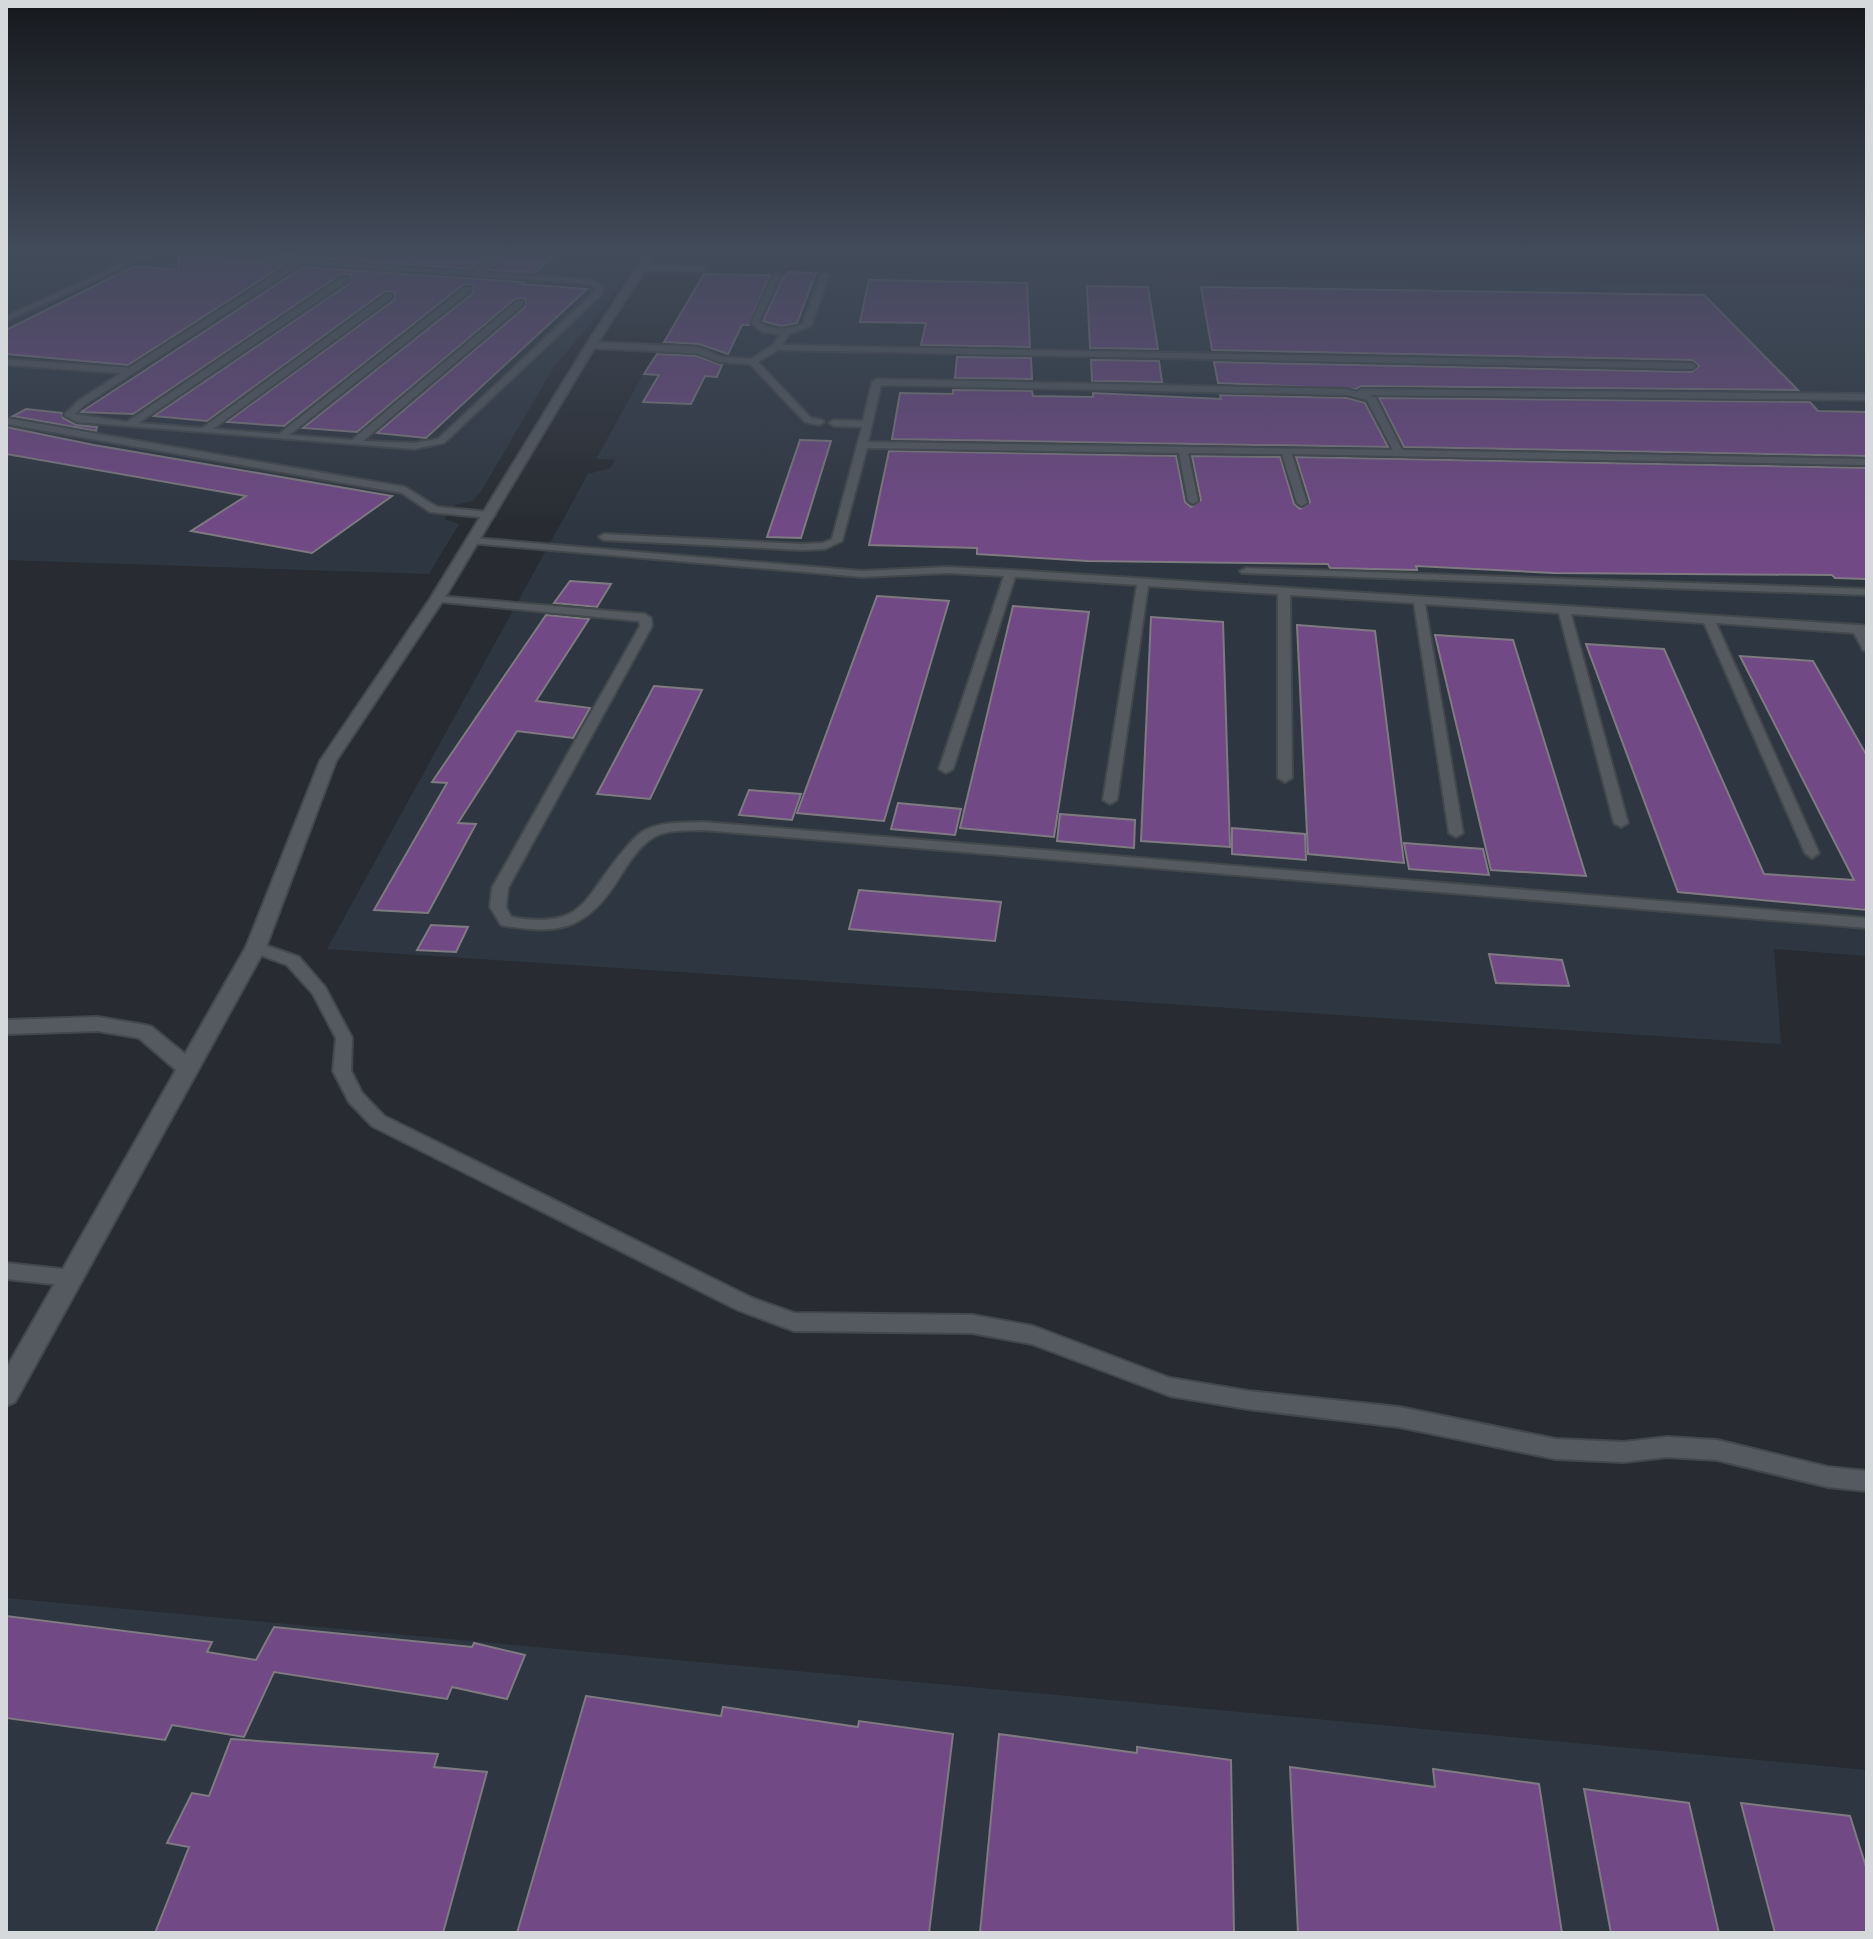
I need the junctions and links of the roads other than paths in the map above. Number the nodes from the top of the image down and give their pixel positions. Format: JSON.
{"nodes":[{"id":1,"x":175,"y":342,"type":"edge"},
{"id":2,"x":251,"y":342,"type":"edge"},
{"id":3,"x":325,"y":342,"type":"edge"},
{"id":4,"x":400,"y":342,"type":"edge"},
{"id":5,"x":473,"y":342,"type":"edge"},
{"id":6,"x":546,"y":342,"type":"edge"},
{"id":7,"x":779,"y":342,"type":"edge"},
{"id":8,"x":591,"y":345,"type":"joint"},
{"id":9,"x":776,"y":347,"type":"junction"},
{"id":10,"x":6,"y":362,"type":"edge"},
{"id":11,"x":753,"y":362,"type":"junction"},
{"id":12,"x":1692,"y":366,"type":"dead end"},
{"id":13,"x":130,"y":371,"type":"junction"},
{"id":14,"x":1347,"y":392,"type":"junction"},
{"id":15,"x":1867,"y":397,"type":"edge"},
{"id":16,"x":6,"y":421,"type":"edge"},
{"id":17,"x":819,"y":422,"type":"dead end"},
{"id":18,"x":834,"y":423,"type":"dead end"},
{"id":19,"x":868,"y":424,"type":"junction"},
{"id":20,"x":129,"y":425,"type":"junction"},
{"id":21,"x":204,"y":431,"type":"junction"},
{"id":22,"x":282,"y":436,"type":"junction"},
{"id":23,"x":354,"y":443,"type":"junction"},
{"id":24,"x":862,"y":445,"type":"junction"},
{"id":25,"x":1183,"y":450,"type":"junction"},
{"id":26,"x":1286,"y":452,"type":"junction"},
{"id":27,"x":1399,"y":453,"type":"junction"},
{"id":28,"x":1867,"y":462,"type":"edge"},
{"id":29,"x":1193,"y":501,"type":"dead end"},
{"id":30,"x":1302,"y":503,"type":"dead end"},
{"id":31,"x":490,"y":515,"type":"junction"},
{"id":32,"x":604,"y":537,"type":"dead end"},
{"id":33,"x":474,"y":541,"type":"junction"},
{"id":34,"x":1246,"y":571,"type":"dead end"},
{"id":35,"x":1011,"y":573,"type":"junction"},
{"id":36,"x":1143,"y":583,"type":"junction"},
{"id":37,"x":1284,"y":591,"type":"junction"},
{"id":38,"x":1867,"y":592,"type":"edge"},
{"id":39,"x":437,"y":599,"type":"junction"},
{"id":40,"x":1419,"y":600,"type":"junction"},
{"id":41,"x":1564,"y":610,"type":"junction"},
{"id":42,"x":1708,"y":619,"type":"junction"},
{"id":43,"x":1863,"y":629,"type":"edge"},
{"id":44,"x":1867,"y":647,"type":"edge"},
{"id":45,"x":946,"y":769,"type":"dead end"},
{"id":46,"x":1285,"y":778,"type":"dead end"},
{"id":47,"x":1110,"y":800,"type":"dead end"},
{"id":48,"x":1621,"y":823,"type":"dead end"},
{"id":49,"x":1456,"y":833,"type":"dead end"},
{"id":50,"x":1812,"y":853,"type":"dead end"},
{"id":51,"x":1867,"y":923,"type":"edge"},
{"id":52,"x":256,"y":947,"type":"junction"},
{"id":53,"x":6,"y":1027,"type":"edge"},
{"id":54,"x":189,"y":1069,"type":"junction"},
{"id":55,"x":6,"y":1271,"type":"edge"},
{"id":56,"x":71,"y":1278,"type":"junction"},
{"id":57,"x":6,"y":1394,"type":"edge"},
{"id":58,"x":1867,"y":1481,"type":"edge"}],
"edges":[{"from":1,"to":13,"type":"lane"},
{"from":2,"to":20,"type":"lane"},
{"from":3,"to":21,"type":"lane"},
{"from":4,"to":22,"type":"lane"},
{"from":5,"to":23,"type":"lane"},
{"from":6,"to":23,"type":"lane"},
{"from":7,"to":9,"type":"lane"},
{"from":8,"to":11,"type":"lane"},
{"from":8,"to":31,"type":"street"},
{"from":9,"to":11,"type":"lane"},
{"from":9,"to":12,"type":"lane"},
{"from":10,"to":13,"type":"lane"},
{"from":11,"to":17,"type":"lane"},
{"from":13,"to":20,"type":"lane"},
{"from":14,"to":15,"type":"lane"},
{"from":14,"to":19,"type":"lane"},
{"from":14,"to":27,"type":"lane"},
{"from":16,"to":31,"type":"lane"},
{"from":18,"to":19,"type":"lane"},
{"from":19,"to":24,"type":"lane"},
{"from":20,"to":21,"type":"lane"},
{"from":21,"to":22,"type":"lane"},
{"from":22,"to":23,"type":"lane"},
{"from":24,"to":25,"type":"lane"},
{"from":24,"to":32,"type":"lane"},
{"from":25,"to":26,"type":"lane"},
{"from":25,"to":29,"type":"lane"},
{"from":26,"to":27,"type":"lane"},
{"from":26,"to":30,"type":"lane"},
{"from":27,"to":28,"type":"lane"},
{"from":31,"to":33,"type":"street"},
{"from":33,"to":35,"type":"lane"},
{"from":33,"to":39,"type":"street"},
{"from":34,"to":38,"type":"lane"},
{"from":35,"to":36,"type":"lane"},
{"from":35,"to":45,"type":"lane"},
{"from":36,"to":37,"type":"lane"},
{"from":36,"to":47,"type":"lane"},
{"from":37,"to":40,"type":"lane"},
{"from":37,"to":46,"type":"lane"},
{"from":39,"to":51,"type":"lane"},
{"from":39,"to":52,"type":"street"},
{"from":40,"to":41,"type":"lane"},
{"from":40,"to":49,"type":"lane"},
{"from":41,"to":42,"type":"lane"},
{"from":41,"to":48,"type":"lane"},
{"from":42,"to":43,"type":"lane"},
{"from":42,"to":50,"type":"lane"},
{"from":43,"to":44,"type":"lane"},
{"from":52,"to":54,"type":"street"},
{"from":52,"to":58,"type":"lane"},
{"from":53,"to":54,"type":"street"},
{"from":54,"to":56,"type":"street"},
{"from":55,"to":56,"type":"lane"},
{"from":56,"to":57,"type":"street"}]}
